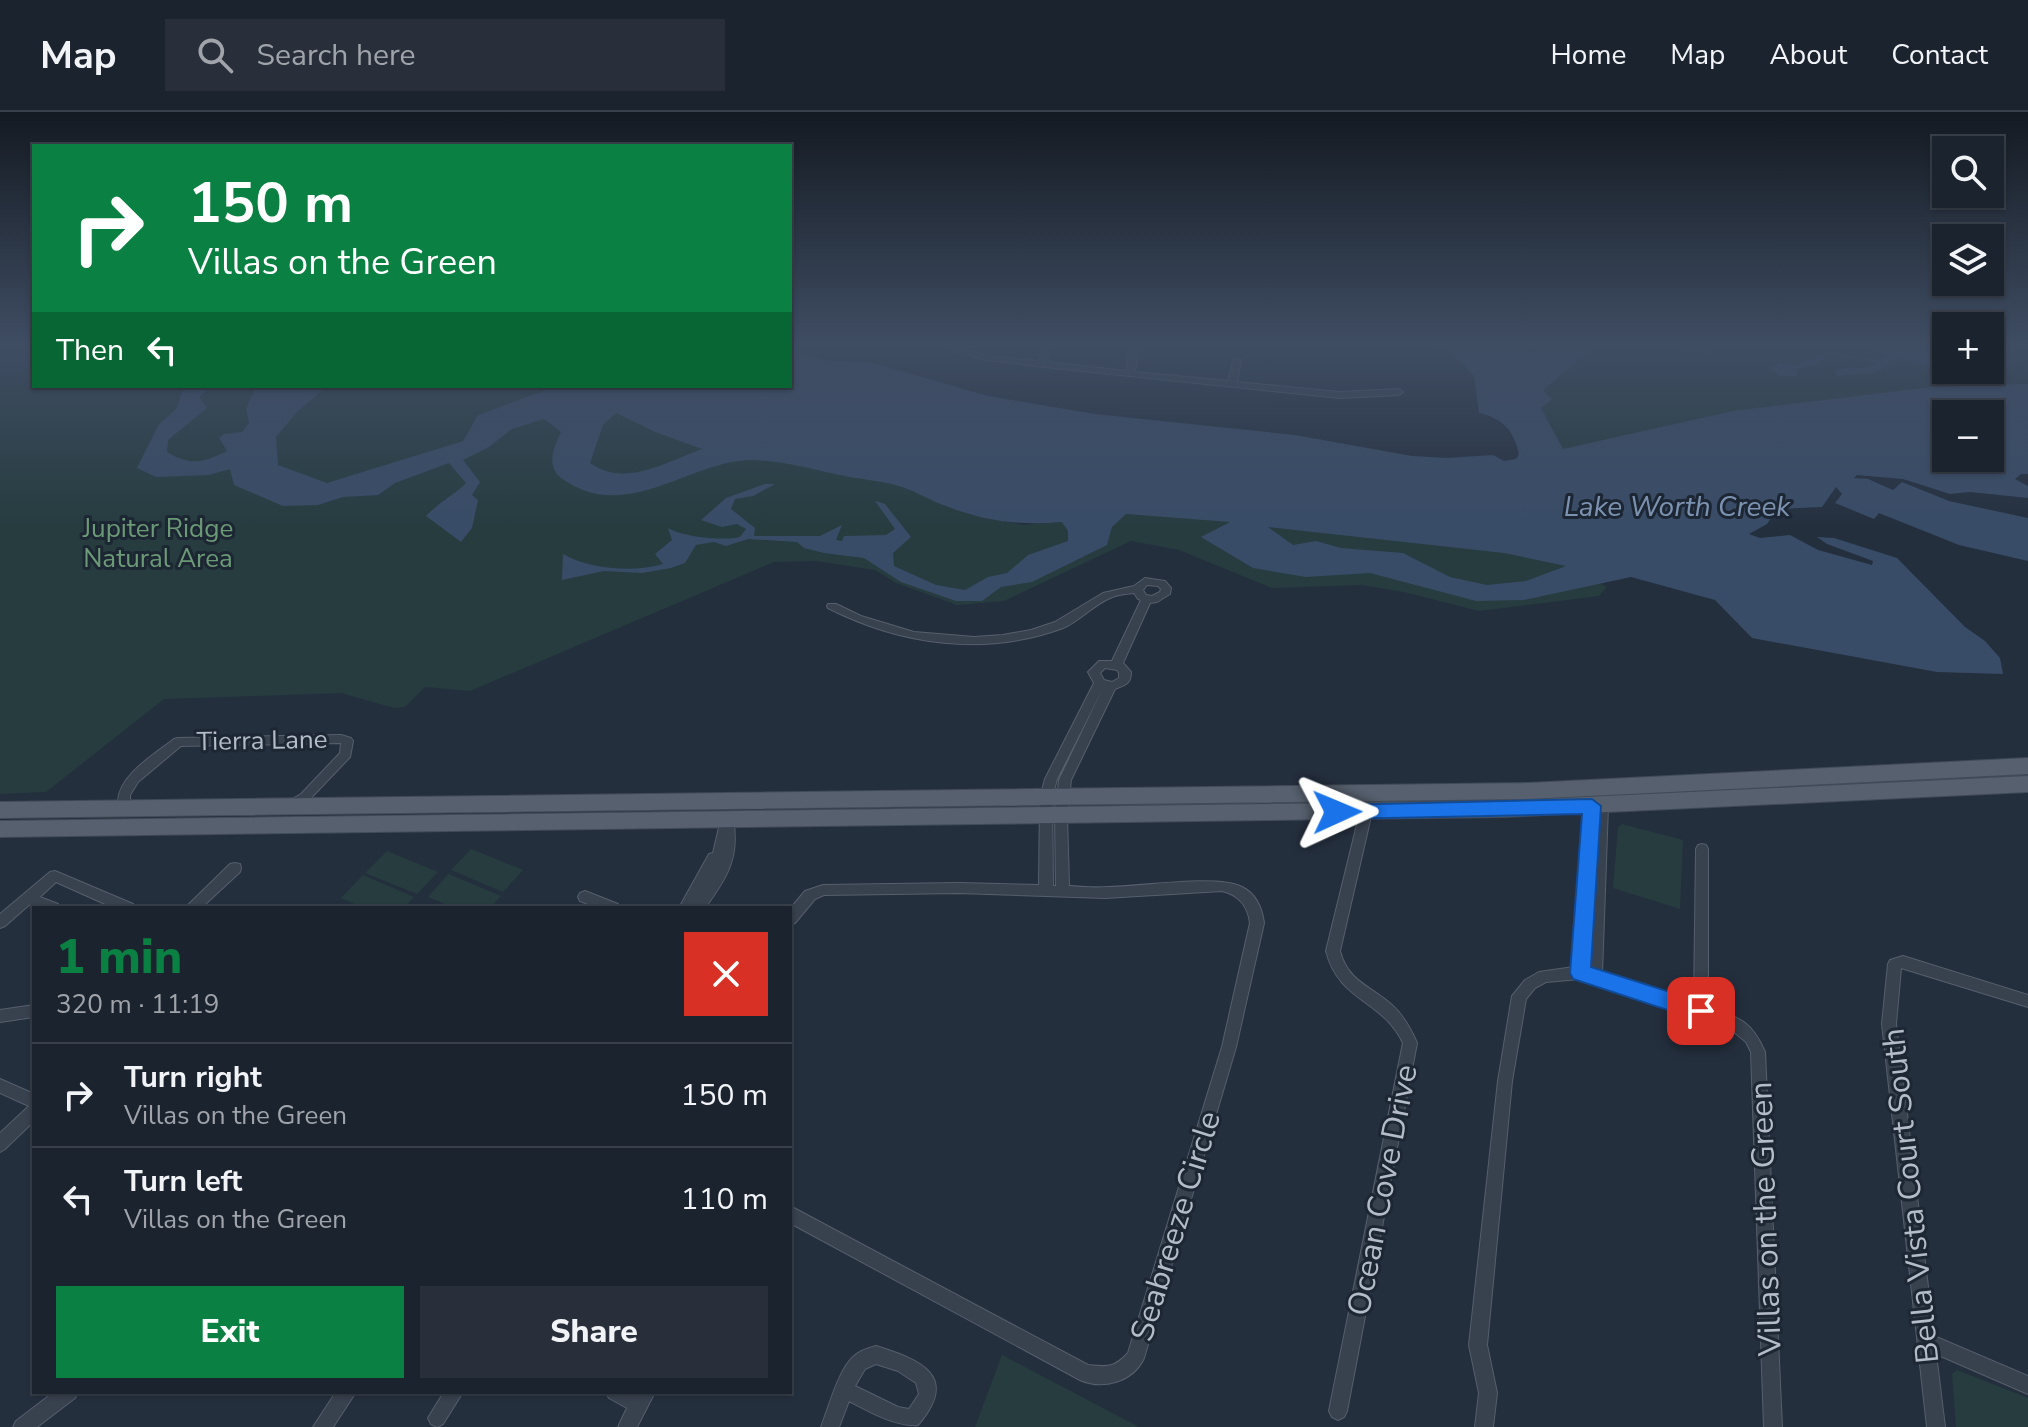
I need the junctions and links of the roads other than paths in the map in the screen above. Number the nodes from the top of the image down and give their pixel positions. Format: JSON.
{"nodes":[{"id":1,"x":1137,"y":589,"type":"junction"},
{"id":2,"x":1147,"y":599,"type":"junction"},
{"id":3,"x":832,"y":606,"type":"dead end"},
{"id":4,"x":1116,"y":665,"type":"junction"},
{"id":5,"x":1105,"y":684,"type":"junction"},
{"id":6,"x":2028,"y":766,"type":"edge"},
{"id":7,"x":1945,"y":771,"type":"junction"},
{"id":8,"x":2028,"y":773,"type":"edge"},
{"id":9,"x":1679,"y":784,"type":"junction"},
{"id":10,"x":2028,"y":784,"type":"edge"},
{"id":11,"x":1971,"y":787,"type":"junction"},
{"id":12,"x":1861,"y":793,"type":"junction"},
{"id":13,"x":1369,"y":802,"type":"junction"},
{"id":14,"x":289,"y":806,"type":"junction"},
{"id":15,"x":1597,"y":806,"type":"junction"},
{"id":16,"x":1054,"y":807,"type":"junction"},
{"id":17,"x":132,"y":809,"type":"junction"},
{"id":18,"x":1503,"y":809,"type":"junction"},
{"id":19,"x":0,"y":810,"type":"edge"},
{"id":20,"x":730,"y":810,"type":"junction"},
{"id":21,"x":0,"y":829,"type":"edge"},
{"id":22,"x":1702,"y":849,"type":"dead end"},
{"id":23,"x":719,"y":852,"type":"junction"},
{"id":24,"x":1063,"y":862,"type":"junction"},
{"id":25,"x":1046,"y":863,"type":"junction"},
{"id":26,"x":235,"y":868,"type":"dead end"},
{"id":27,"x":714,"y":883,"type":"junction"},
{"id":28,"x":1055,"y":892,"type":"junction"},
{"id":29,"x":585,"y":897,"type":"dead end"},
{"id":30,"x":29,"y":898,"type":"junction"},
{"id":31,"x":48,"y":906,"type":"edge"},
{"id":32,"x":123,"y":906,"type":"edge"},
{"id":33,"x":194,"y":906,"type":"edge"},
{"id":34,"x":608,"y":906,"type":"edge"},
{"id":35,"x":687,"y":906,"type":"edge"},
{"id":36,"x":699,"y":906,"type":"edge"},
{"id":37,"x":792,"y":917,"type":"edge"},
{"id":38,"x":0,"y":922,"type":"edge"},
{"id":39,"x":1588,"y":975,"type":"junction"},
{"id":40,"x":2028,"y":1001,"type":"edge"},
{"id":41,"x":32,"y":1011,"type":"edge"},
{"id":42,"x":1701,"y":1011,"type":"junction"},
{"id":43,"x":0,"y":1016,"type":"edge"},
{"id":44,"x":3,"y":1091,"type":"edge"},
{"id":45,"x":32,"y":1100,"type":"edge"},
{"id":46,"x":32,"y":1113,"type":"edge"},
{"id":47,"x":0,"y":1144,"type":"edge"},
{"id":48,"x":792,"y":1215,"type":"edge"},
{"id":49,"x":1925,"y":1341,"type":"junction"},
{"id":50,"x":2028,"y":1385,"type":"edge"},
{"id":51,"x":844,"y":1390,"type":"junction"},
{"id":52,"x":66,"y":1394,"type":"edge"},
{"id":53,"x":346,"y":1394,"type":"edge"},
{"id":54,"x":453,"y":1394,"type":"edge"},
{"id":55,"x":642,"y":1398,"type":"edge"},
{"id":56,"x":1338,"y":1411,"type":"dead end"},
{"id":57,"x":437,"y":1418,"type":"dead end"},
{"id":58,"x":22,"y":1427,"type":"edge"},
{"id":59,"x":322,"y":1427,"type":"edge"},
{"id":60,"x":627,"y":1427,"type":"edge"},
{"id":61,"x":830,"y":1427,"type":"edge"},
{"id":62,"x":1484,"y":1427,"type":"edge"},
{"id":63,"x":1773,"y":1427,"type":"edge"},
{"id":64,"x":1936,"y":1427,"type":"edge"}],
"edges":[{"from":1,"to":2,"type":"street"},
{"from":1,"to":2,"type":"street"},
{"from":1,"to":3,"type":"street"},
{"from":2,"to":4,"type":"street"},
{"from":4,"to":5,"type":"street"},
{"from":4,"to":5,"type":"street"},
{"from":5,"to":16,"type":"street"},
{"from":6,"to":7,"type":"main road"},
{"from":7,"to":9,"type":"main road"},
{"from":7,"to":12,"type":"main road"},
{"from":8,"to":11,"type":"main road"},
{"from":9,"to":13,"type":"main road"},
{"from":9,"to":18,"type":"main road"},
{"from":10,"to":11,"type":"main road"},
{"from":11,"to":12,"type":"main road"},
{"from":12,"to":15,"type":"main road"},
{"from":13,"to":16,"type":"main road"},
{"from":13,"to":16,"type":"main road"},
{"from":13,"to":18,"type":"main road"},
{"from":13,"to":56,"type":"street","name":"Ocean Cove Drive"},
{"from":14,"to":17,"type":"main road"},
{"from":14,"to":17,"type":"street","name":"Tierra Lane"},
{"from":14,"to":20,"type":"main road"},
{"from":15,"to":18,"type":"main road"},
{"from":15,"to":39,"type":"street"},
{"from":16,"to":20,"type":"main road"},
{"from":16,"to":24,"type":"street"},
{"from":16,"to":25,"type":"street"},
{"from":17,"to":19,"type":"main road"},
{"from":20,"to":21,"type":"main road"},
{"from":20,"to":23,"type":"street"},
{"from":20,"to":27,"type":"street"},
{"from":22,"to":42,"type":"street"},
{"from":23,"to":27,"type":"street"},
{"from":23,"to":35,"type":"street"},
{"from":24,"to":25,"type":"street"},
{"from":24,"to":28,"type":"street"},
{"from":25,"to":28,"type":"street"},
{"from":26,"to":33,"type":"street"},
{"from":27,"to":36,"type":"street"},
{"from":28,"to":37,"type":"street","name":"Seabreeze Circle"},
{"from":28,"to":48,"type":"street","name":"Seabreeze Circle"},
{"from":29,"to":34,"type":"street"},
{"from":30,"to":31,"type":"street"},
{"from":30,"to":32,"type":"street"},
{"from":30,"to":38,"type":"street"},
{"from":39,"to":42,"type":"street","name":"Villas on the Green"},
{"from":39,"to":62,"type":"street","name":"Villas on the Green"},
{"from":40,"to":49,"type":"street","name":"Bella Vista Court South"},
{"from":41,"to":43,"type":"street"},
{"from":42,"to":63,"type":"street","name":"Villas on the Green"},
{"from":44,"to":45,"type":"street"},
{"from":46,"to":47,"type":"street"},
{"from":49,"to":50,"type":"street"},
{"from":49,"to":64,"type":"street","name":"Bella Vista Court South"},
{"from":51,"to":51,"type":"street"},
{"from":51,"to":61,"type":"street"},
{"from":52,"to":58,"type":"street"},
{"from":53,"to":59,"type":"street"},
{"from":54,"to":57,"type":"street"},
{"from":55,"to":60,"type":"street"}]}
